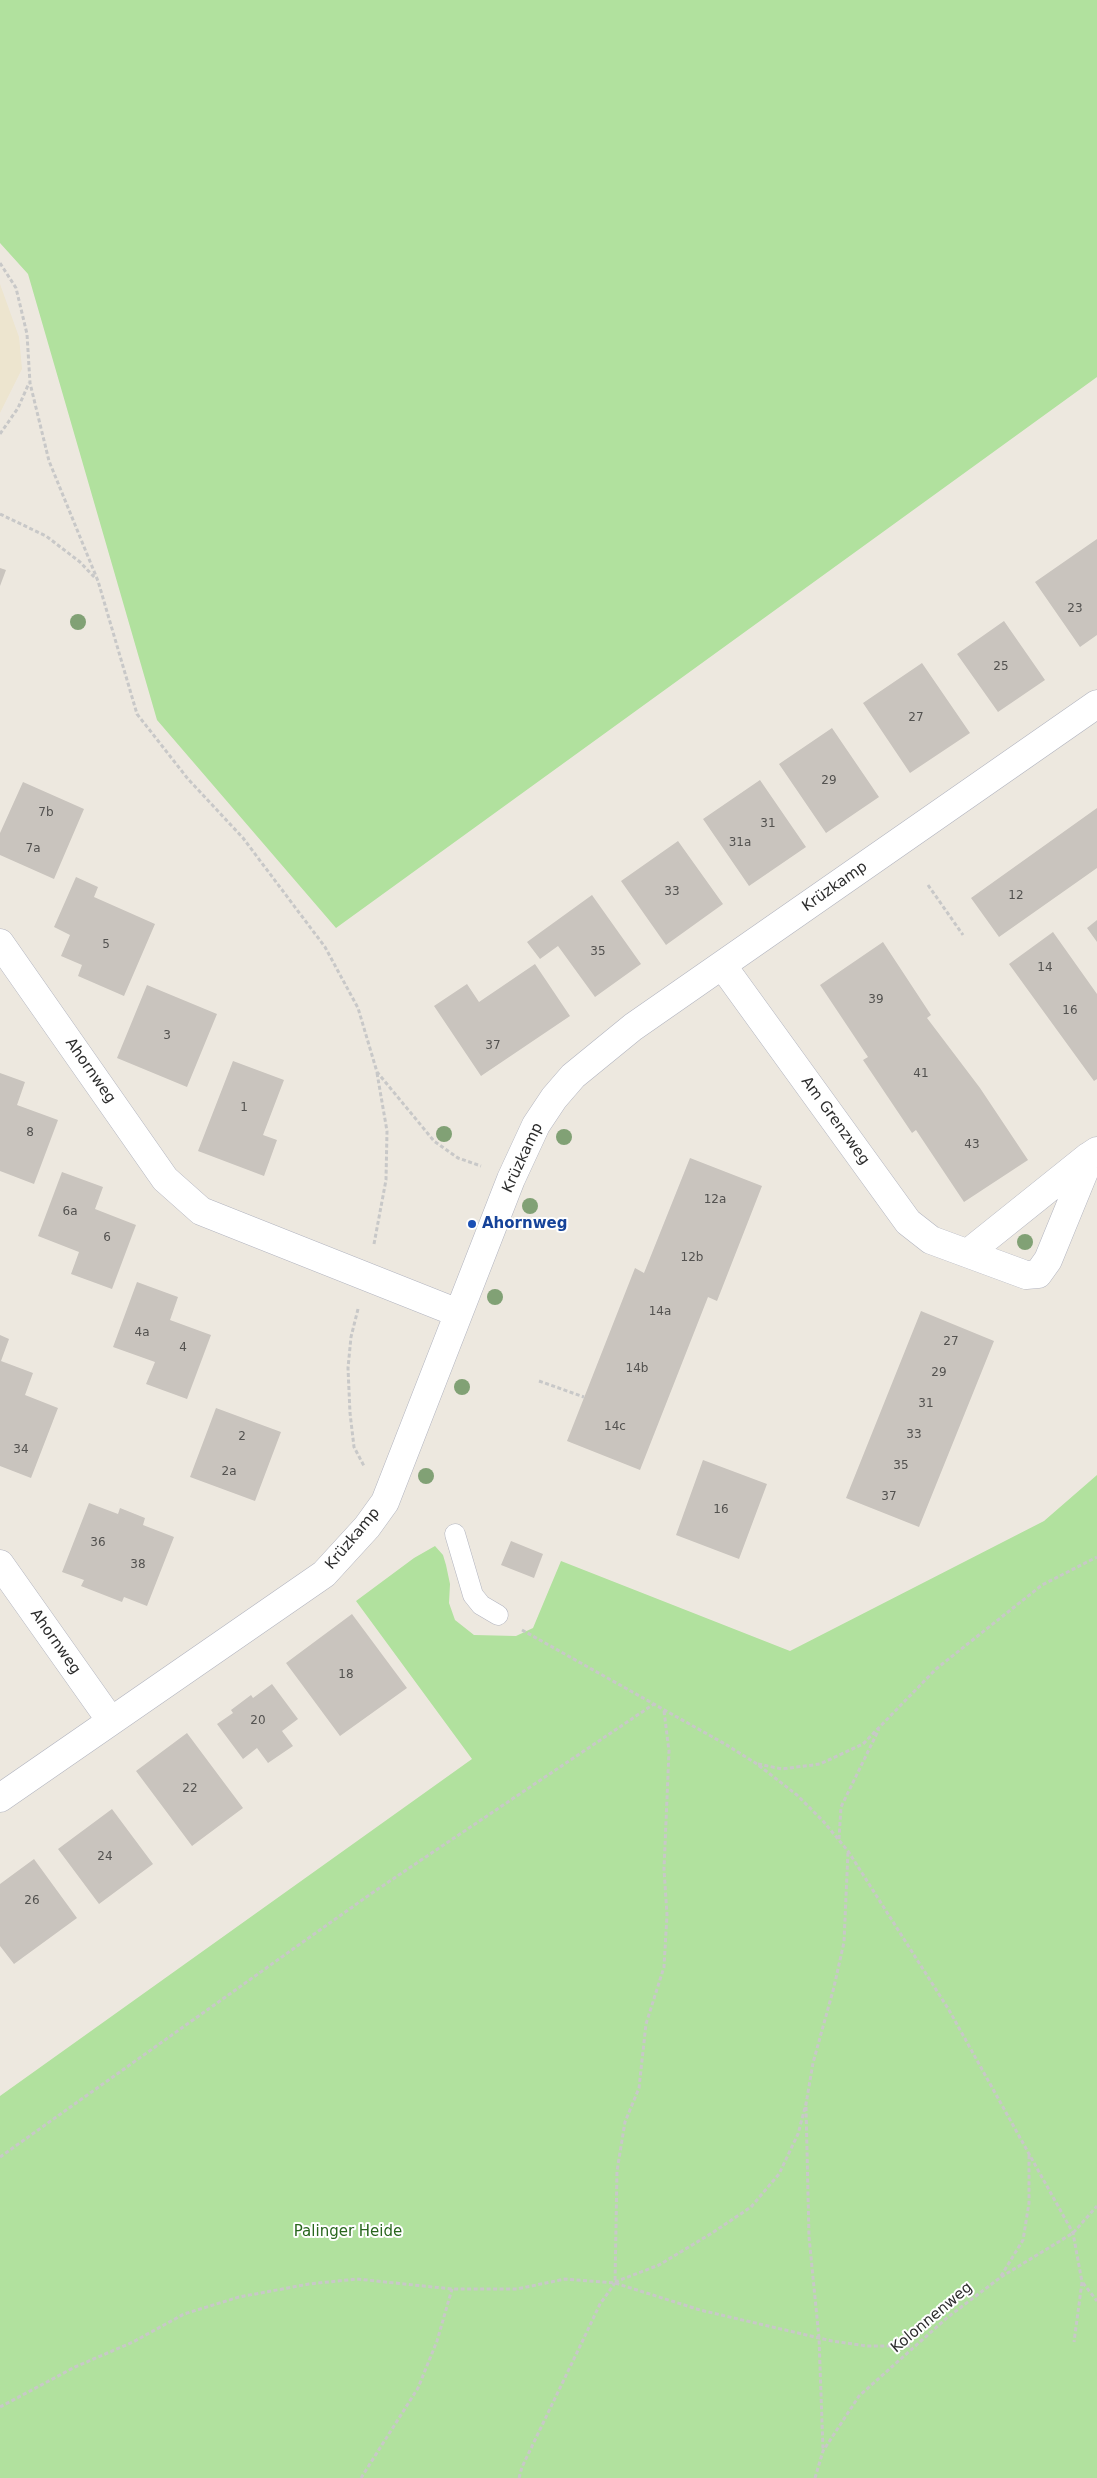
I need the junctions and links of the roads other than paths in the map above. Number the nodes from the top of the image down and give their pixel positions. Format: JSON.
{"nodes":[{"id":1,"x":1097,"y":704,"type":"edge"},
{"id":2,"x":0,"y":943,"type":"edge"},
{"id":3,"x":722,"y":966,"type":"junction"},
{"id":4,"x":1094,"y":1153,"type":"edge"},
{"id":5,"x":968,"y":1253,"type":"junction"},
{"id":6,"x":458,"y":1313,"type":"junction"},
{"id":7,"x":455,"y":1534,"type":"dead end"},
{"id":8,"x":0,"y":1564,"type":"edge"},
{"id":9,"x":498,"y":1615,"type":"road end"},
{"id":10,"x":111,"y":1721,"type":"junction"},
{"id":11,"x":0,"y":1798,"type":"edge"}],
"edges":[{"from":1,"to":3,"type":"street","name":"Krüzkamp"},
{"from":2,"to":6,"type":"street","name":"Ahornweg"},
{"from":3,"to":5,"type":"street","name":"Am Grenzweg"},
{"from":3,"to":6,"type":"street","name":"Krüzkamp"},
{"from":4,"to":5,"type":"street","name":"Am Grenzweg"},
{"from":4,"to":5,"type":"street","name":"Am Grenzweg"},
{"from":6,"to":10,"type":"street","name":"Krüzkamp"},
{"from":7,"to":9,"type":"lane"},
{"from":8,"to":10,"type":"street","name":"Ahornweg"},
{"from":10,"to":11,"type":"street","name":"Krüzkamp"}]}
